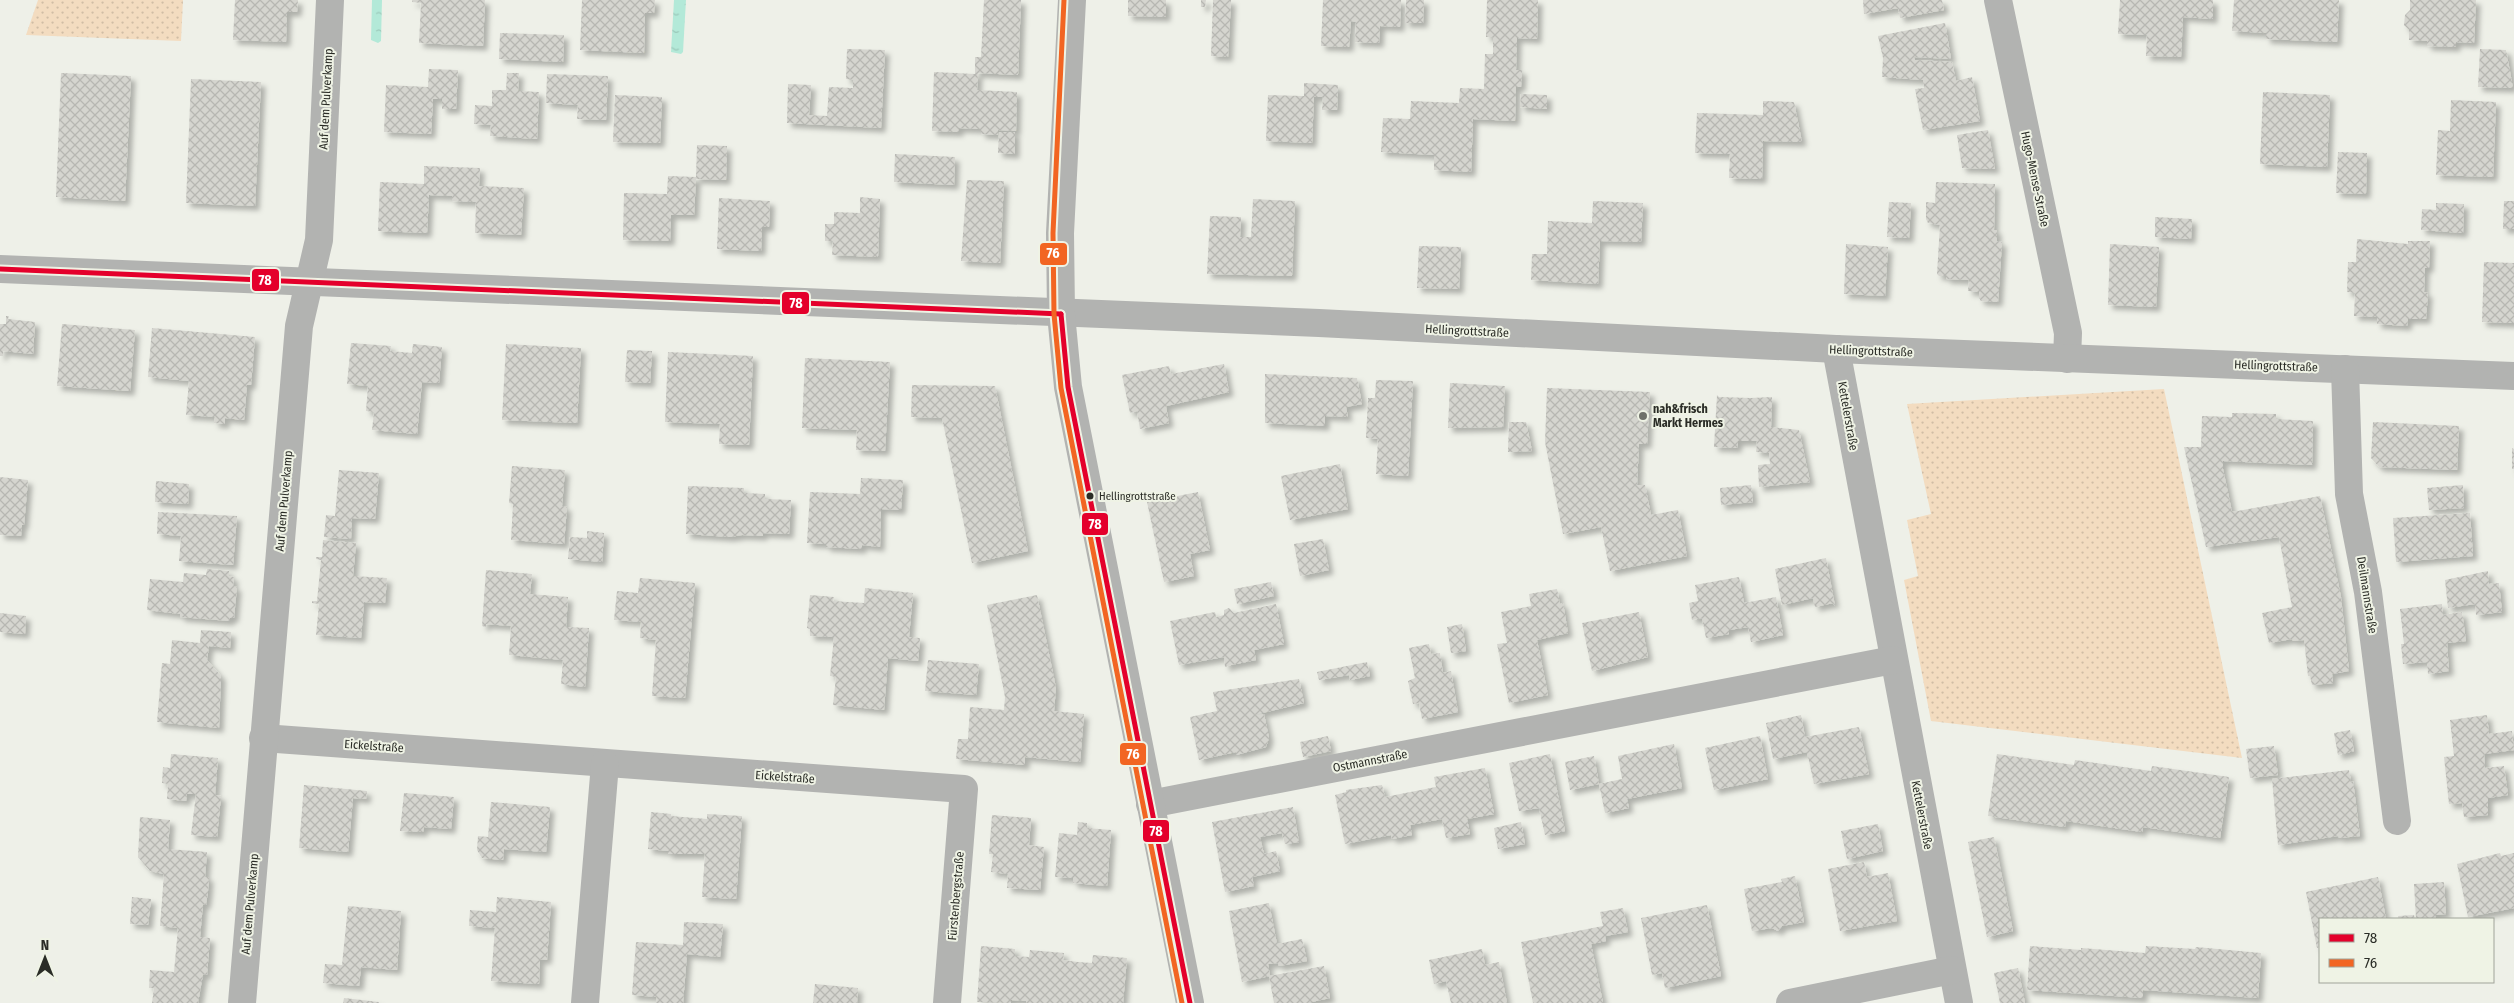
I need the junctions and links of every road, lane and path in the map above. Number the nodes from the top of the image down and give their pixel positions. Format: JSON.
{"nodes":[{"id":1,"x":330,"y":0,"type":"edge"},
{"id":2,"x":1072,"y":0,"type":"edge"},
{"id":3,"x":1998,"y":0,"type":"edge"},
{"id":4,"x":0,"y":269,"type":"edge"},
{"id":5,"x":308,"y":283,"type":"junction"},
{"id":6,"x":1061,"y":314,"type":"junction"},
{"id":7,"x":1836,"y":349,"type":"junction"},
{"id":8,"x":2067,"y":358,"type":"junction"},
{"id":9,"x":2346,"y":369,"type":"junction"},
{"id":10,"x":2514,"y":376,"type":"edge"},
{"id":11,"x":1892,"y":660,"type":"junction"},
{"id":12,"x":264,"y":738,"type":"junction"},
{"id":13,"x":605,"y":764,"type":"junction"},
{"id":14,"x":964,"y":789,"type":"joint"},
{"id":15,"x":1150,"y":804,"type":"junction"},
{"id":16,"x":2397,"y":821,"type":"dead end"},
{"id":17,"x":1952,"y":970,"type":"junction"},
{"id":18,"x":242,"y":1003,"type":"edge"},
{"id":19,"x":585,"y":1003,"type":"edge"},
{"id":20,"x":947,"y":1003,"type":"edge"},
{"id":21,"x":1190,"y":1003,"type":"edge"},
{"id":22,"x":1790,"y":1003,"type":"edge"},
{"id":23,"x":1959,"y":1003,"type":"edge"}],
"edges":[{"from":1,"to":5,"type":"street","name":"Auf dem Pulverkamp"},
{"from":2,"to":6,"type":"street"},
{"from":3,"to":8,"type":"street","name":"Hugo-Mense-Straße"},
{"from":4,"to":5,"type":"street","name":"Hellingrottstraße"},
{"from":5,"to":6,"type":"street","name":"Hellingrottstraße"},
{"from":5,"to":12,"type":"street","name":"Auf dem Pulverkamp"},
{"from":6,"to":7,"type":"street","name":"Hellingrottstraße"},
{"from":6,"to":15,"type":"street"},
{"from":7,"to":8,"type":"street","name":"Hellingrottstraße"},
{"from":7,"to":11,"type":"street","name":"Kettelerstraße"},
{"from":8,"to":9,"type":"street","name":"Hellingrottstraße"},
{"from":9,"to":10,"type":"street","name":"Hellingrottstraße"},
{"from":9,"to":16,"type":"street","name":"Deilmannstraße"},
{"from":11,"to":15,"type":"street","name":"Ostmannstraße"},
{"from":11,"to":17,"type":"street","name":"Kettelerstraße"},
{"from":12,"to":13,"type":"street","name":"Eickelstraße"},
{"from":12,"to":18,"type":"street","name":"Auf dem Pulverkamp"},
{"from":13,"to":14,"type":"street","name":"Eickelstraße"},
{"from":13,"to":19,"type":"street"},
{"from":14,"to":20,"type":"street","name":"Fürstenbergstraße"},
{"from":15,"to":21,"type":"street"},
{"from":17,"to":22,"type":"street"},
{"from":17,"to":23,"type":"street","name":"Kettelerstraße"}]}
